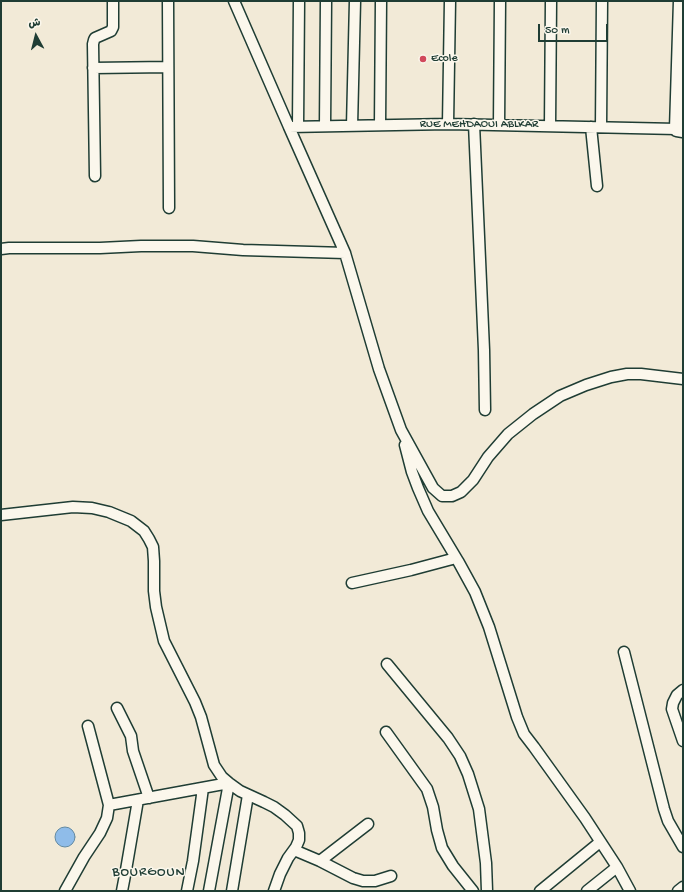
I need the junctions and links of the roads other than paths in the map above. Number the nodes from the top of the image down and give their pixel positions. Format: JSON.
{"nodes":[{"id":1,"x":113,"y":1,"type":"edge"},
{"id":2,"x":168,"y":1,"type":"edge"},
{"id":3,"x":234,"y":1,"type":"edge"},
{"id":4,"x":299,"y":1,"type":"edge"},
{"id":5,"x":326,"y":1,"type":"edge"},
{"id":6,"x":355,"y":1,"type":"edge"},
{"id":7,"x":381,"y":1,"type":"edge"},
{"id":8,"x":450,"y":1,"type":"edge"},
{"id":9,"x":500,"y":1,"type":"edge"},
{"id":10,"x":551,"y":1,"type":"edge"},
{"id":11,"x":602,"y":1,"type":"edge"},
{"id":12,"x":681,"y":7,"type":"edge"},
{"id":13,"x":681,"y":63,"type":"edge"},
{"id":14,"x":168,"y":67,"type":"junction"},
{"id":15,"x":93,"y":68,"type":"junction"},
{"id":16,"x":448,"y":124,"type":"junction"},
{"id":17,"x":474,"y":124,"type":"junction"},
{"id":18,"x":380,"y":125,"type":"junction"},
{"id":19,"x":499,"y":125,"type":"junction"},
{"id":20,"x":294,"y":126,"type":"junction"},
{"id":21,"x":325,"y":126,"type":"junction"},
{"id":22,"x":352,"y":126,"type":"junction"},
{"id":23,"x":550,"y":126,"type":"junction"},
{"id":24,"x":596,"y":127,"type":"junction"},
{"id":25,"x":680,"y":130,"type":"edge"},
{"id":26,"x":95,"y":176,"type":"dead end"},
{"id":27,"x":597,"y":186,"type":"dead end"},
{"id":28,"x":169,"y":208,"type":"dead end"},
{"id":29,"x":1,"y":249,"type":"edge"},
{"id":30,"x":345,"y":253,"type":"junction"},
{"id":31,"x":683,"y":379,"type":"edge"},
{"id":32,"x":485,"y":410,"type":"dead end"},
{"id":33,"x":401,"y":430,"type":"junction"},
{"id":34,"x":1,"y":515,"type":"edge"},
{"id":35,"x":456,"y":558,"type":"junction"},
{"id":36,"x":352,"y":583,"type":"dead end"},
{"id":37,"x":624,"y":652,"type":"dead end"},
{"id":38,"x":387,"y":664,"type":"dead end"},
{"id":39,"x":683,"y":690,"type":"edge"},
{"id":40,"x":118,"y":708,"type":"dead end"},
{"id":41,"x":88,"y":726,"type":"dead end"},
{"id":42,"x":386,"y":732,"type":"dead end"},
{"id":43,"x":683,"y":742,"type":"edge"},
{"id":44,"x":229,"y":783,"type":"junction"},
{"id":45,"x":203,"y":788,"type":"junction"},
{"id":46,"x":248,"y":795,"type":"junction"},
{"id":47,"x":149,"y":798,"type":"junction"},
{"id":48,"x":138,"y":800,"type":"junction"},
{"id":49,"x":110,"y":805,"type":"junction"},
{"id":50,"x":368,"y":824,"type":"dead end"},
{"id":51,"x":600,"y":842,"type":"junction"},
{"id":52,"x":683,"y":847,"type":"edge"},
{"id":53,"x":294,"y":850,"type":"junction"},
{"id":54,"x":320,"y":861,"type":"junction"},
{"id":55,"x":617,"y":868,"type":"junction"},
{"id":56,"x":392,"y":876,"type":"dead end"},
{"id":57,"x":683,"y":886,"type":"edge"},
{"id":58,"x":65,"y":891,"type":"edge"},
{"id":59,"x":122,"y":891,"type":"edge"},
{"id":60,"x":187,"y":891,"type":"edge"},
{"id":61,"x":209,"y":891,"type":"edge"},
{"id":62,"x":232,"y":891,"type":"edge"},
{"id":63,"x":274,"y":891,"type":"edge"},
{"id":64,"x":473,"y":891,"type":"edge"},
{"id":65,"x":487,"y":891,"type":"edge"},
{"id":66,"x":540,"y":891,"type":"edge"},
{"id":67,"x":587,"y":891,"type":"edge"},
{"id":68,"x":630,"y":891,"type":"edge"},
{"id":69,"x":678,"y":891,"type":"edge"}],
"edges":[{"from":1,"to":15,"type":"street"},
{"from":2,"to":14,"type":"street"},
{"from":3,"to":20,"type":"street"},
{"from":4,"to":20,"type":"street"},
{"from":5,"to":21,"type":"street"},
{"from":6,"to":22,"type":"street"},
{"from":7,"to":18,"type":"street"},
{"from":8,"to":16,"type":"street"},
{"from":9,"to":19,"type":"street"},
{"from":10,"to":23,"type":"street"},
{"from":11,"to":24,"type":"street"},
{"from":12,"to":13,"type":"street","name":"RUE MEHDAOUI ABLKAR"},
{"from":13,"to":25,"type":"street","name":"RUE MEHDAOUI ABLKAR"},
{"from":14,"to":15,"type":"street"},
{"from":14,"to":28,"type":"street"},
{"from":15,"to":26,"type":"street"},
{"from":16,"to":17,"type":"street","name":"RUE MEHDAOUI ABLKAR"},
{"from":16,"to":18,"type":"street","name":"RUE MEHDAOUI ABLKAR"},
{"from":17,"to":19,"type":"street","name":"RUE MEHDAOUI ABLKAR"},
{"from":17,"to":32,"type":"street"},
{"from":18,"to":22,"type":"street","name":"RUE MEHDAOUI ABLKAR"},
{"from":19,"to":23,"type":"street","name":"RUE MEHDAOUI ABLKAR"},
{"from":20,"to":21,"type":"street","name":"RUE MEHDAOUI ABLKAR"},
{"from":20,"to":30,"type":"street"},
{"from":21,"to":22,"type":"street","name":"RUE MEHDAOUI ABLKAR"},
{"from":23,"to":24,"type":"street","name":"RUE MEHDAOUI ABLKAR"},
{"from":24,"to":25,"type":"street","name":"RUE MEHDAOUI ABLKAR"},
{"from":24,"to":27,"type":"street"},
{"from":29,"to":30,"type":"street"},
{"from":30,"to":33,"type":"street"},
{"from":31,"to":33,"type":"street"},
{"from":33,"to":35,"type":"street"},
{"from":34,"to":44,"type":"street"},
{"from":35,"to":36,"type":"street"},
{"from":35,"to":51,"type":"street"},
{"from":37,"to":52,"type":"street"},
{"from":38,"to":65,"type":"street"},
{"from":39,"to":43,"type":"street"},
{"from":40,"to":47,"type":"street"},
{"from":41,"to":49,"type":"street"},
{"from":42,"to":64,"type":"street"},
{"from":44,"to":45,"type":"street"},
{"from":44,"to":46,"type":"street"},
{"from":44,"to":61,"type":"street"},
{"from":45,"to":47,"type":"street"},
{"from":45,"to":60,"type":"street"},
{"from":46,"to":53,"type":"street"},
{"from":46,"to":62,"type":"street"},
{"from":47,"to":48,"type":"street"},
{"from":48,"to":49,"type":"street"},
{"from":48,"to":59,"type":"street"},
{"from":49,"to":58,"type":"street"},
{"from":50,"to":54,"type":"street"},
{"from":51,"to":55,"type":"street"},
{"from":51,"to":66,"type":"street"},
{"from":53,"to":54,"type":"street"},
{"from":53,"to":63,"type":"street"},
{"from":54,"to":56,"type":"street"},
{"from":55,"to":67,"type":"street"},
{"from":55,"to":68,"type":"street"},
{"from":57,"to":69,"type":"street"}]}
